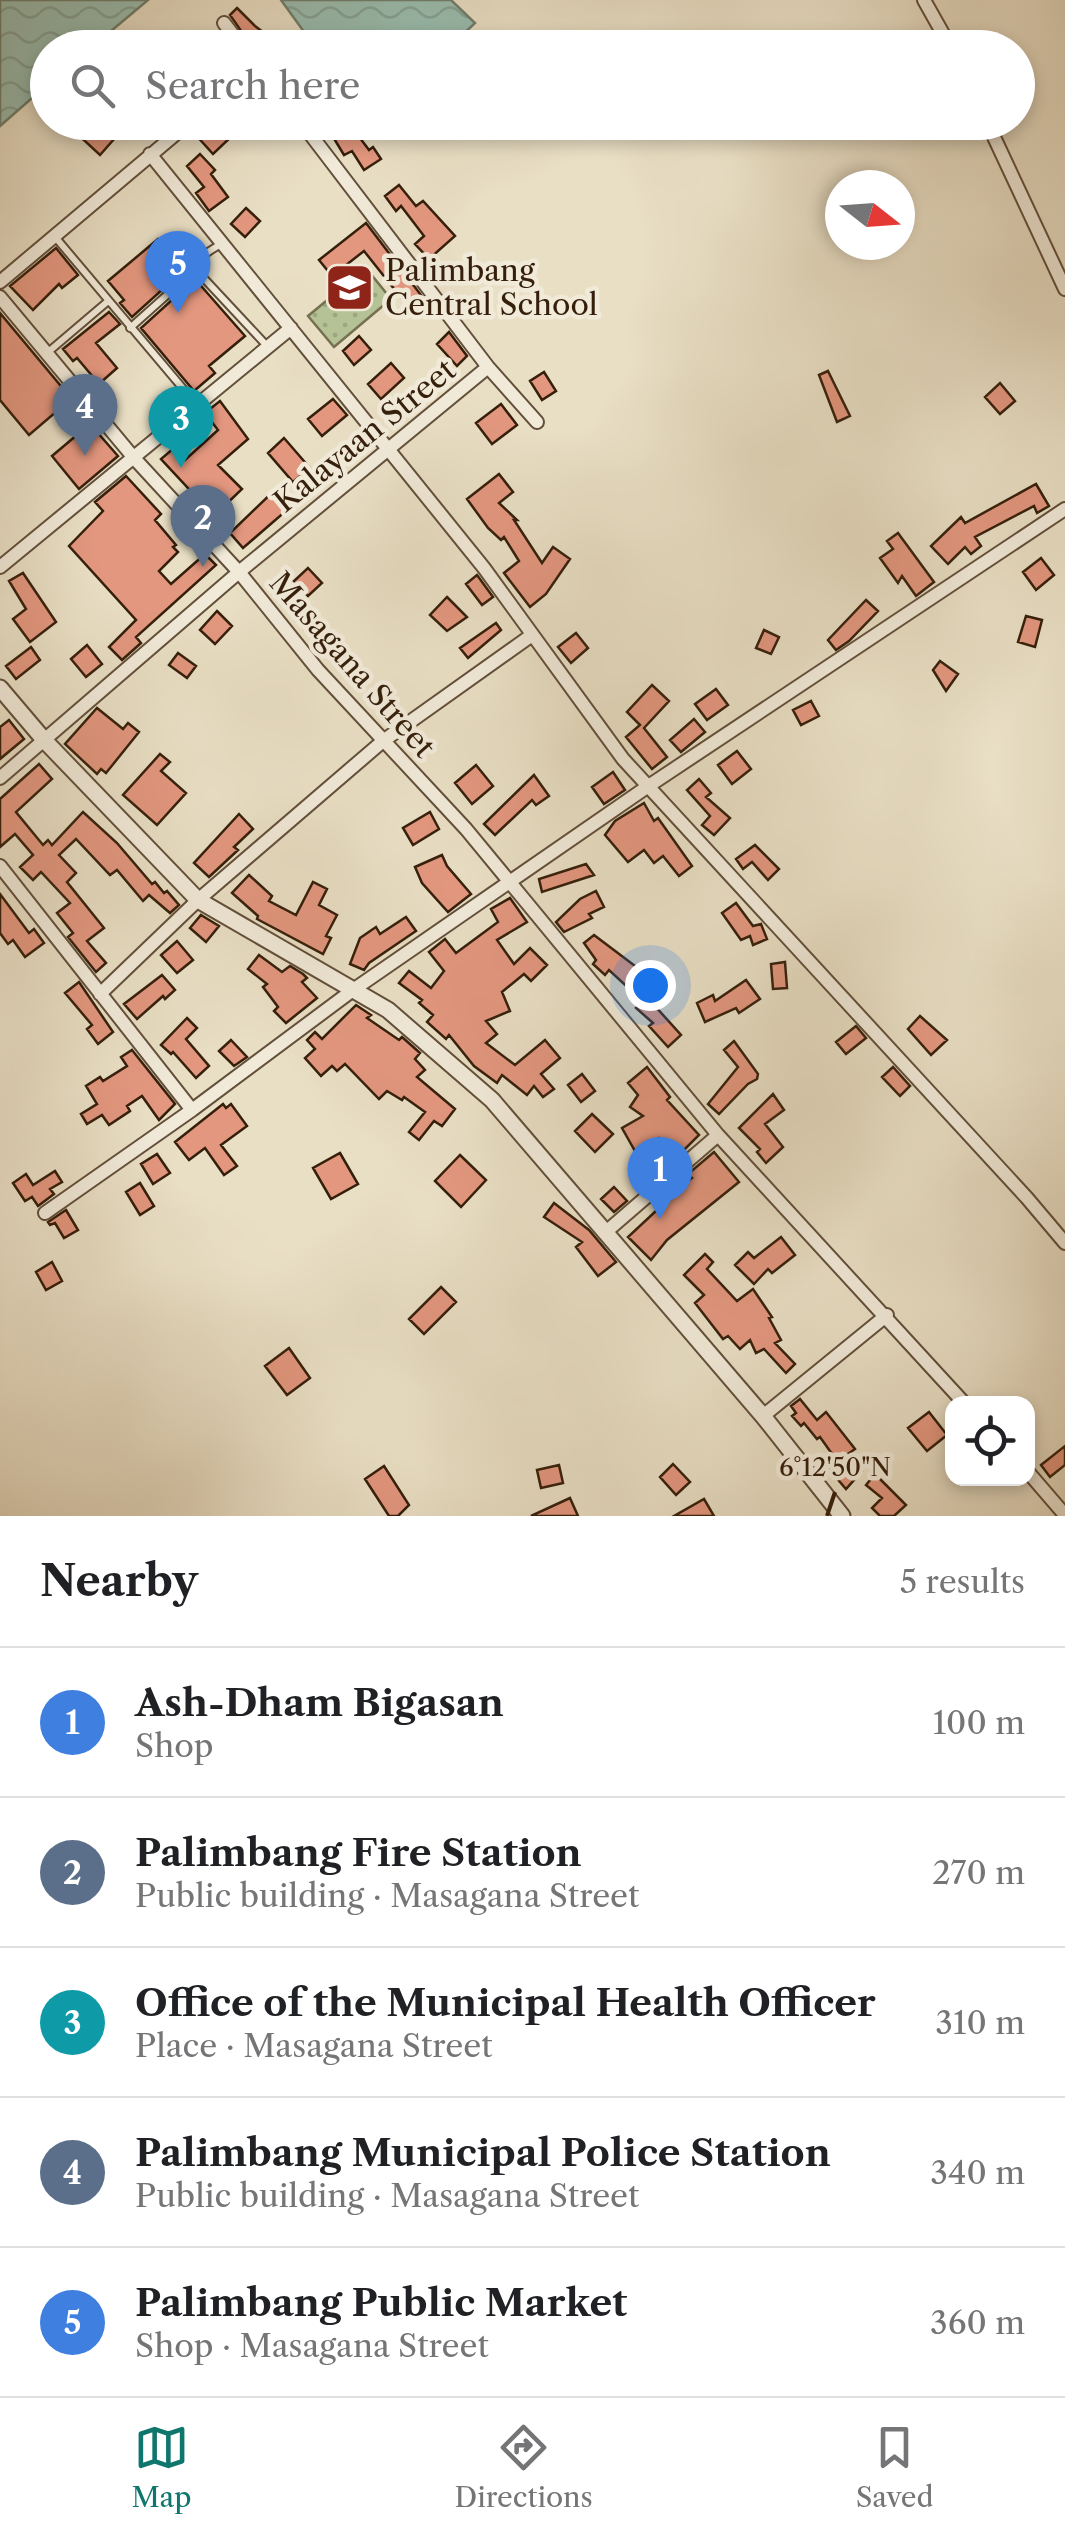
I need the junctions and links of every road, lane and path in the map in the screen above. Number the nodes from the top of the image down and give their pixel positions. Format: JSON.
{"nodes":[{"id":1,"x":924,"y":0,"type":"edge"},
{"id":2,"x":224,"y":23,"type":"dead end"},
{"id":3,"x":229,"y":30,"type":"edge"},
{"id":4,"x":941,"y":30,"type":"edge"},
{"id":5,"x":168,"y":140,"type":"edge"},
{"id":6,"x":315,"y":140,"type":"edge"},
{"id":7,"x":995,"y":140,"type":"edge"},
{"id":8,"x":150,"y":154,"type":"junction"},
{"id":9,"x":55,"y":237,"type":"junction"},
{"id":10,"x":222,"y":243,"type":"junction"},
{"id":11,"x":197,"y":268,"type":"junction"},
{"id":12,"x":0,"y":282,"type":"edge"},
{"id":13,"x":1065,"y":289,"type":"edge"},
{"id":14,"x":0,"y":297,"type":"edge"},
{"id":15,"x":108,"y":302,"type":"junction"},
{"id":16,"x":130,"y":328,"type":"junction"},
{"id":17,"x":291,"y":328,"type":"junction"},
{"id":18,"x":269,"y":348,"type":"junction"},
{"id":19,"x":46,"y":353,"type":"junction"},
{"id":20,"x":488,"y":368,"type":"junction"},
{"id":21,"x":198,"y":407,"type":"junction"},
{"id":22,"x":537,"y":422,"type":"dead end"},
{"id":23,"x":388,"y":447,"type":"junction"},
{"id":24,"x":134,"y":458,"type":"junction"},
{"id":25,"x":1065,"y":509,"type":"edge"},
{"id":26,"x":0,"y":567,"type":"edge"},
{"id":27,"x":239,"y":572,"type":"junction"},
{"id":28,"x":532,"y":635,"type":"junction"},
{"id":29,"x":0,"y":688,"type":"edge"},
{"id":30,"x":45,"y":741,"type":"junction"},
{"id":31,"x":383,"y":742,"type":"junction"},
{"id":32,"x":0,"y":778,"type":"edge"},
{"id":33,"x":647,"y":787,"type":"junction"},
{"id":34,"x":0,"y":866,"type":"edge"},
{"id":35,"x":511,"y":883,"type":"junction"},
{"id":36,"x":198,"y":900,"type":"junction"},
{"id":37,"x":354,"y":990,"type":"junction"},
{"id":38,"x":100,"y":994,"type":"junction"},
{"id":39,"x":192,"y":1110,"type":"junction"},
{"id":40,"x":718,"y":1136,"type":"junction"},
{"id":41,"x":45,"y":1213,"type":"dead end"},
{"id":42,"x":606,"y":1232,"type":"junction"},
{"id":43,"x":1065,"y":1243,"type":"edge"},
{"id":44,"x":887,"y":1315,"type":"junction"},
{"id":45,"x":958,"y":1396,"type":"edge"},
{"id":46,"x":763,"y":1416,"type":"junction"},
{"id":47,"x":1035,"y":1480,"type":"edge"},
{"id":48,"x":1065,"y":1515,"type":"edge"},
{"id":49,"x":842,"y":1516,"type":"edge"}],
"edges":[{"from":1,"to":4,"type":"street"},
{"from":2,"to":3,"type":"street"},
{"from":5,"to":8,"type":"street"},
{"from":6,"to":20,"type":"street"},
{"from":7,"to":13,"type":"street"},
{"from":8,"to":9,"type":"street"},
{"from":8,"to":10,"type":"street"},
{"from":9,"to":12,"type":"street"},
{"from":9,"to":15,"type":"lane"},
{"from":10,"to":11,"type":"lane"},
{"from":10,"to":17,"type":"street"},
{"from":11,"to":16,"type":"lane"},
{"from":11,"to":18,"type":"lane"},
{"from":14,"to":19,"type":"street","name":"Masagana Street"},
{"from":15,"to":16,"type":"lane"},
{"from":15,"to":19,"type":"lane"},
{"from":16,"to":21,"type":"lane"},
{"from":17,"to":18,"type":"street"},
{"from":17,"to":23,"type":"street"},
{"from":18,"to":21,"type":"street"},
{"from":19,"to":24,"type":"street","name":"Masagana Street"},
{"from":20,"to":22,"type":"street"},
{"from":20,"to":23,"type":"street","name":"Kalayaan Street"},
{"from":21,"to":24,"type":"street"},
{"from":23,"to":27,"type":"street","name":"Kalayaan Street"},
{"from":23,"to":28,"type":"street"},
{"from":24,"to":26,"type":"street"},
{"from":24,"to":27,"type":"street","name":"Masagana Street"},
{"from":25,"to":33,"type":"street"},
{"from":27,"to":30,"type":"street","name":"Kalayaan Street"},
{"from":27,"to":31,"type":"street","name":"Masagana Street"},
{"from":28,"to":31,"type":"street"},
{"from":28,"to":33,"type":"street"},
{"from":29,"to":30,"type":"street"},
{"from":30,"to":32,"type":"street","name":"Kalayaan Street"},
{"from":30,"to":36,"type":"street"},
{"from":31,"to":35,"type":"street","name":"Masagana Street"},
{"from":31,"to":36,"type":"street"},
{"from":33,"to":35,"type":"street"},
{"from":33,"to":43,"type":"street"},
{"from":34,"to":38,"type":"street"},
{"from":35,"to":37,"type":"street"},
{"from":35,"to":40,"type":"street","name":"Masagana Street"},
{"from":36,"to":37,"type":"street"},
{"from":36,"to":38,"type":"street"},
{"from":37,"to":39,"type":"street"},
{"from":37,"to":42,"type":"street"},
{"from":38,"to":39,"type":"street"},
{"from":39,"to":41,"type":"street"},
{"from":40,"to":42,"type":"street"},
{"from":40,"to":44,"type":"street","name":"Masagana Street"},
{"from":42,"to":46,"type":"street"},
{"from":44,"to":45,"type":"street","name":"Masagana Street"},
{"from":44,"to":46,"type":"street"},
{"from":46,"to":49,"type":"street"},
{"from":47,"to":48,"type":"street"}]}
